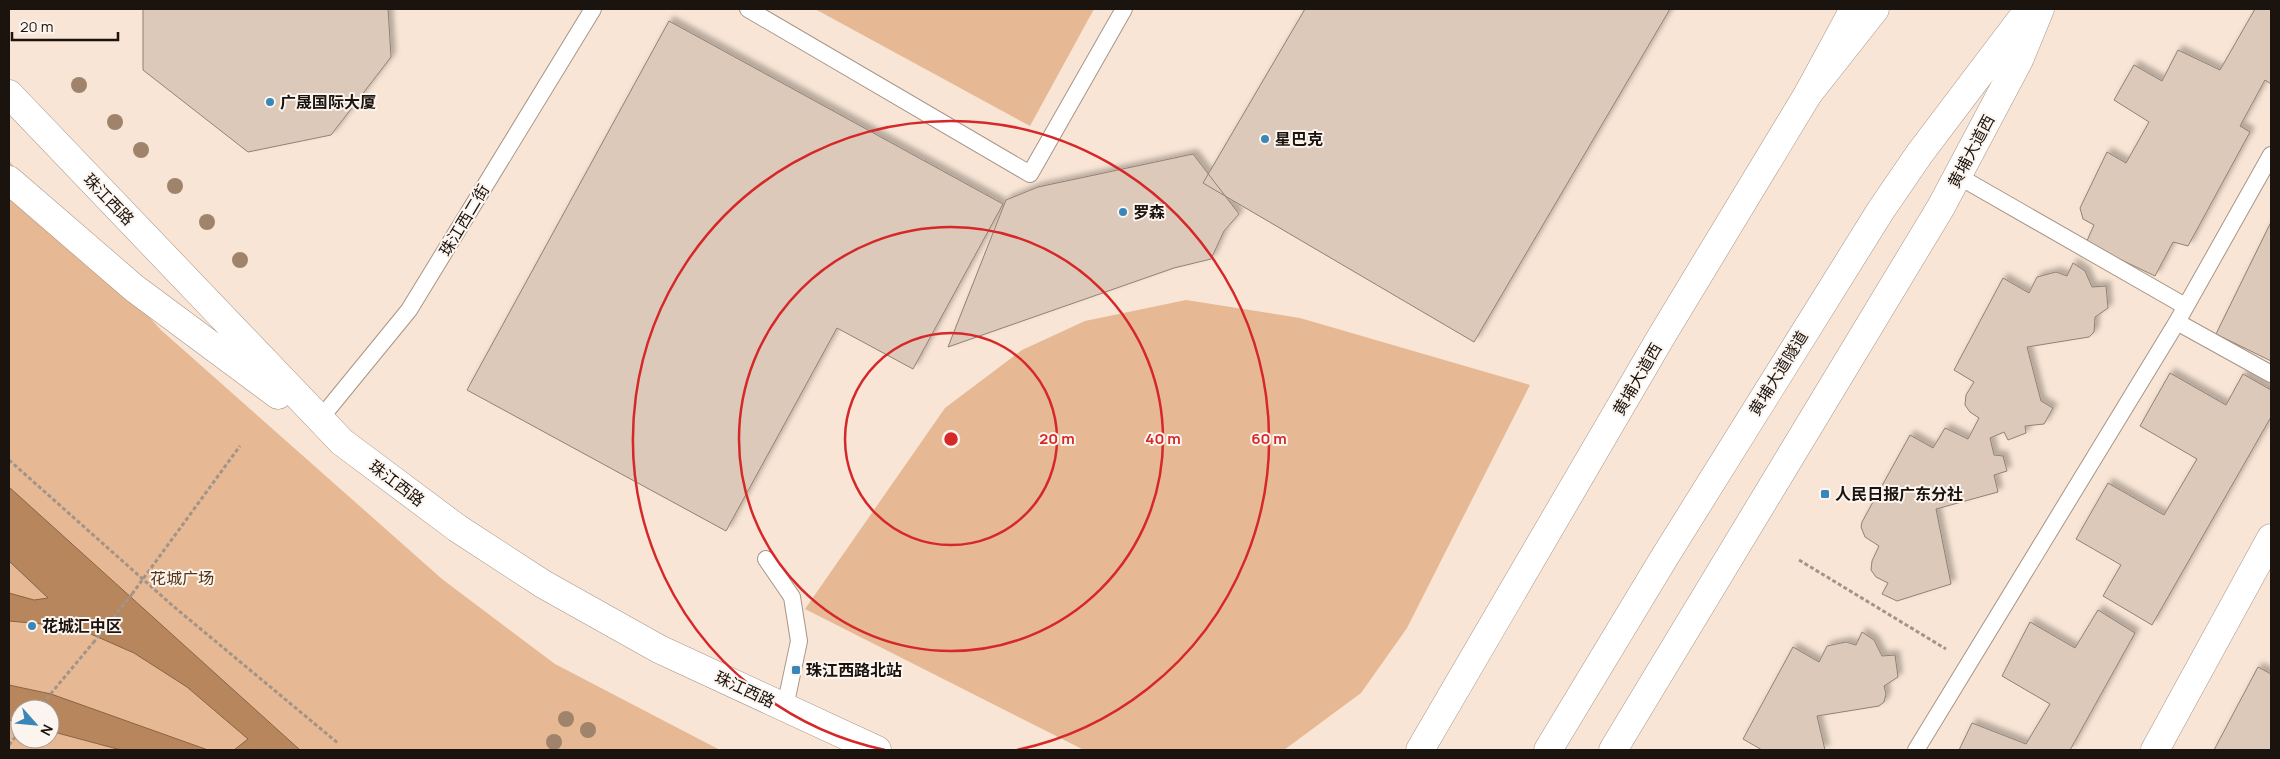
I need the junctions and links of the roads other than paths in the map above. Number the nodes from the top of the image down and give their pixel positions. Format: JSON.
{"nodes":[{"id":1,"x":593,"y":9,"type":"edge"},
{"id":2,"x":748,"y":9,"type":"edge"},
{"id":3,"x":1124,"y":9,"type":"edge"},
{"id":4,"x":1854,"y":9,"type":"edge"},
{"id":5,"x":1875,"y":9,"type":"edge"},
{"id":6,"x":2028,"y":9,"type":"edge"},
{"id":7,"x":2040,"y":9,"type":"edge"},
{"id":8,"x":9,"y":94,"type":"edge"},
{"id":9,"x":1808,"y":94,"type":"junction"},
{"id":10,"x":2271,"y":155,"type":"edge"},
{"id":11,"x":1958,"y":176,"type":"junction"},
{"id":12,"x":9,"y":180,"type":"edge"},
{"id":13,"x":2185,"y":306,"type":"junction"},
{"id":14,"x":2177,"y":322,"type":"junction"},
{"id":15,"x":2271,"y":374,"type":"edge"},
{"id":16,"x":320,"y":419,"type":"junction"},
{"id":17,"x":342,"y":442,"type":"junction"},
{"id":18,"x":2271,"y":538,"type":"edge"},
{"id":19,"x":766,"y":559,"type":"dead end"},
{"id":20,"x":790,"y":710,"type":"junction"},
{"id":21,"x":842,"y":750,"type":"edge"},
{"id":22,"x":876,"y":750,"type":"edge"},
{"id":23,"x":1420,"y":750,"type":"edge"},
{"id":24,"x":1548,"y":750,"type":"edge"},
{"id":25,"x":1613,"y":750,"type":"edge"},
{"id":26,"x":1916,"y":750,"type":"edge"},
{"id":27,"x":2154,"y":750,"type":"edge"}],
"edges":[{"from":1,"to":16,"type":"lane","name":"珠江西二街"},
{"from":2,"to":3,"type":"lane"},
{"from":4,"to":9,"type":"main road","name":"黄埔大道西"},
{"from":5,"to":9,"type":"main road"},
{"from":6,"to":24,"type":"main road","name":"黄埔大道隧道"},
{"from":7,"to":11,"type":"main road","name":"黄埔大道西"},
{"from":8,"to":16,"type":"main road","name":"珠江西路"},
{"from":9,"to":23,"type":"main road","name":"黄埔大道西"},
{"from":10,"to":13,"type":"lane"},
{"from":11,"to":13,"type":"lane"},
{"from":11,"to":25,"type":"main road","name":"黄埔大道西"},
{"from":12,"to":17,"type":"main road"},
{"from":13,"to":14,"type":"lane"},
{"from":14,"to":15,"type":"lane"},
{"from":14,"to":26,"type":"lane"},
{"from":16,"to":17,"type":"main road","name":"珠江西路"},
{"from":17,"to":20,"type":"main road","name":"珠江西路"},
{"from":18,"to":27,"type":"main road"},
{"from":19,"to":20,"type":"lane"},
{"from":20,"to":21,"type":"main road"},
{"from":20,"to":22,"type":"main road","name":"珠江西路"}]}
